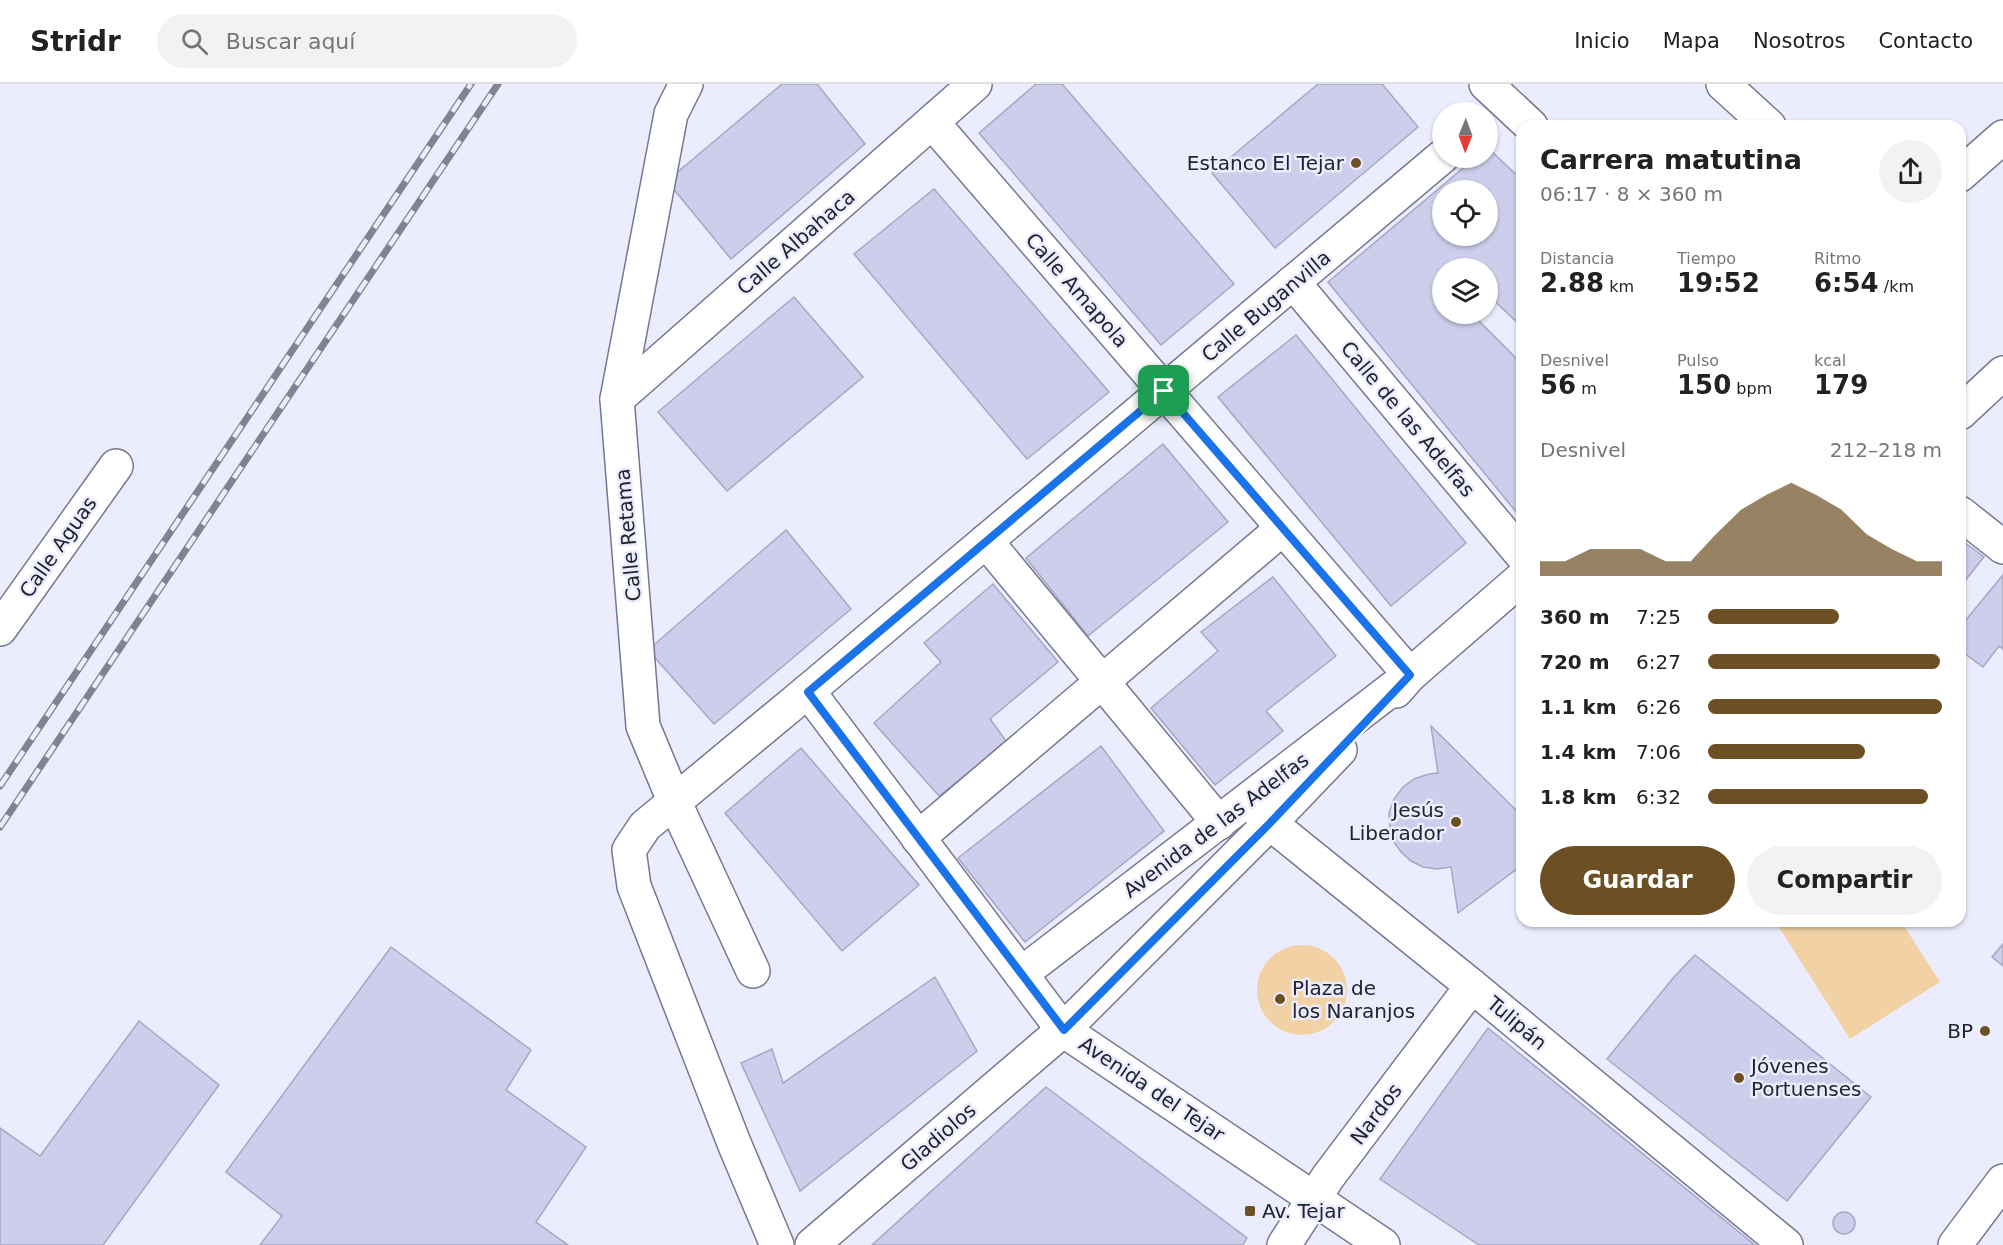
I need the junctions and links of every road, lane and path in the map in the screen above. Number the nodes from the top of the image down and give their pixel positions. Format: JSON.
{"nodes":[{"id":1,"x":686,"y":84,"type":"edge"},
{"id":2,"x":975,"y":84,"type":"edge"},
{"id":3,"x":1723,"y":84,"type":"edge"},
{"id":4,"x":1498,"y":105,"type":"edge"},
{"id":5,"x":1522,"y":120,"type":"edge"},
{"id":6,"x":1762,"y":120,"type":"edge"},
{"id":7,"x":932,"y":122,"type":"junction"},
{"id":8,"x":2003,"y":136,"type":"edge"},
{"id":9,"x":1432,"y":165,"type":"edge"},
{"id":10,"x":1966,"y":170,"type":"edge"},
{"id":11,"x":1293,"y":282,"type":"junction"},
{"id":12,"x":2003,"y":373,"type":"edge"},
{"id":13,"x":1164,"y":391,"type":"junction"},
{"id":14,"x":617,"y":399,"type":"junction"},
{"id":15,"x":1966,"y":407,"type":"edge"},
{"id":16,"x":116,"y":466,"type":"dead end"},
{"id":17,"x":1966,"y":518,"type":"edge"},
{"id":18,"x":1282,"y":528,"type":"junction"},
{"id":19,"x":986,"y":541,"type":"junction"},
{"id":20,"x":2003,"y":547,"type":"edge"},
{"id":21,"x":1516,"y":548,"type":"edge"},
{"id":22,"x":1516,"y":583,"type":"edge"},
{"id":23,"x":0,"y":629,"type":"edge"},
{"id":24,"x":1410,"y":675,"type":"junction"},
{"id":25,"x":1102,"y":682,"type":"junction"},
{"id":26,"x":808,"y":692,"type":"junction"},
{"id":27,"x":675,"y":802,"type":"junction"},
{"id":28,"x":1260,"y":811,"type":"junction"},
{"id":29,"x":1219,"y":823,"type":"junction"},
{"id":30,"x":918,"y":838,"type":"junction"},
{"id":31,"x":753,"y":971,"type":"dead end"},
{"id":32,"x":1021,"y":974,"type":"junction"},
{"id":33,"x":1472,"y":986,"type":"junction"},
{"id":34,"x":1064,"y":1030,"type":"junction"},
{"id":35,"x":2003,"y":1181,"type":"edge"},
{"id":36,"x":1315,"y":1199,"type":"junction"},
{"id":37,"x":777,"y":1245,"type":"edge"},
{"id":38,"x":812,"y":1245,"type":"edge"},
{"id":39,"x":1284,"y":1245,"type":"edge"},
{"id":40,"x":1383,"y":1245,"type":"edge"},
{"id":41,"x":1786,"y":1245,"type":"edge"},
{"id":42,"x":1955,"y":1245,"type":"edge"}],
"edges":[{"from":1,"to":14,"type":"street","name":"Calle Retama"},
{"from":2,"to":7,"type":"street","name":"Calle Albahaca"},
{"from":3,"to":6,"type":"street"},
{"from":4,"to":5,"type":"street"},
{"from":7,"to":13,"type":"street","name":"Calle Amapola"},
{"from":7,"to":14,"type":"street","name":"Calle Albahaca"},
{"from":8,"to":10,"type":"street"},
{"from":9,"to":11,"type":"street","name":"Calle Buganvilla"},
{"from":11,"to":13,"type":"street","name":"Calle Buganvilla"},
{"from":11,"to":21,"type":"street","name":"Calle de las Adelfas"},
{"from":12,"to":15,"type":"street"},
{"from":13,"to":18,"type":"street","name":"Calle Amapola"},
{"from":13,"to":19,"type":"street","name":"Calle Buganvilla"},
{"from":14,"to":27,"type":"street","name":"Calle Retama"},
{"from":16,"to":23,"type":"street","name":"Calle Aguas"},
{"from":17,"to":20,"type":"street"},
{"from":18,"to":24,"type":"street","name":"Calle Amapola"},
{"from":18,"to":25,"type":"street"},
{"from":19,"to":25,"type":"street"},
{"from":19,"to":26,"type":"street","name":"Calle Buganvilla"},
{"from":22,"to":24,"type":"street","name":"Avenida de las Adelfas"},
{"from":24,"to":28,"type":"street","name":"Avenida de las Adelfas"},
{"from":25,"to":29,"type":"street"},
{"from":25,"to":30,"type":"street"},
{"from":26,"to":27,"type":"street","name":"Calle Buganvilla"},
{"from":26,"to":30,"type":"street","name":"Avenida del Tejar"},
{"from":27,"to":31,"type":"street","name":"Calle Retama"},
{"from":27,"to":37,"type":"street","name":"Calle Buganvilla"},
{"from":28,"to":29,"type":"street","name":"Avenida de las Adelfas"},
{"from":28,"to":33,"type":"street","name":"Tulipán"},
{"from":28,"to":34,"type":"street","name":"Avenida de las Adelfas"},
{"from":29,"to":32,"type":"street","name":"Avenida de las Adelfas"},
{"from":30,"to":32,"type":"street","name":"Avenida del Tejar"},
{"from":32,"to":34,"type":"street","name":"Avenida del Tejar"},
{"from":33,"to":36,"type":"street","name":"Nardos"},
{"from":33,"to":41,"type":"street","name":"Tulipán"},
{"from":34,"to":36,"type":"street","name":"Avenida del Tejar"},
{"from":34,"to":38,"type":"street","name":"Gladiolos"},
{"from":35,"to":42,"type":"street"},
{"from":36,"to":39,"type":"street","name":"Nardos"},
{"from":36,"to":40,"type":"street","name":"Avenida del Tejar"}]}
